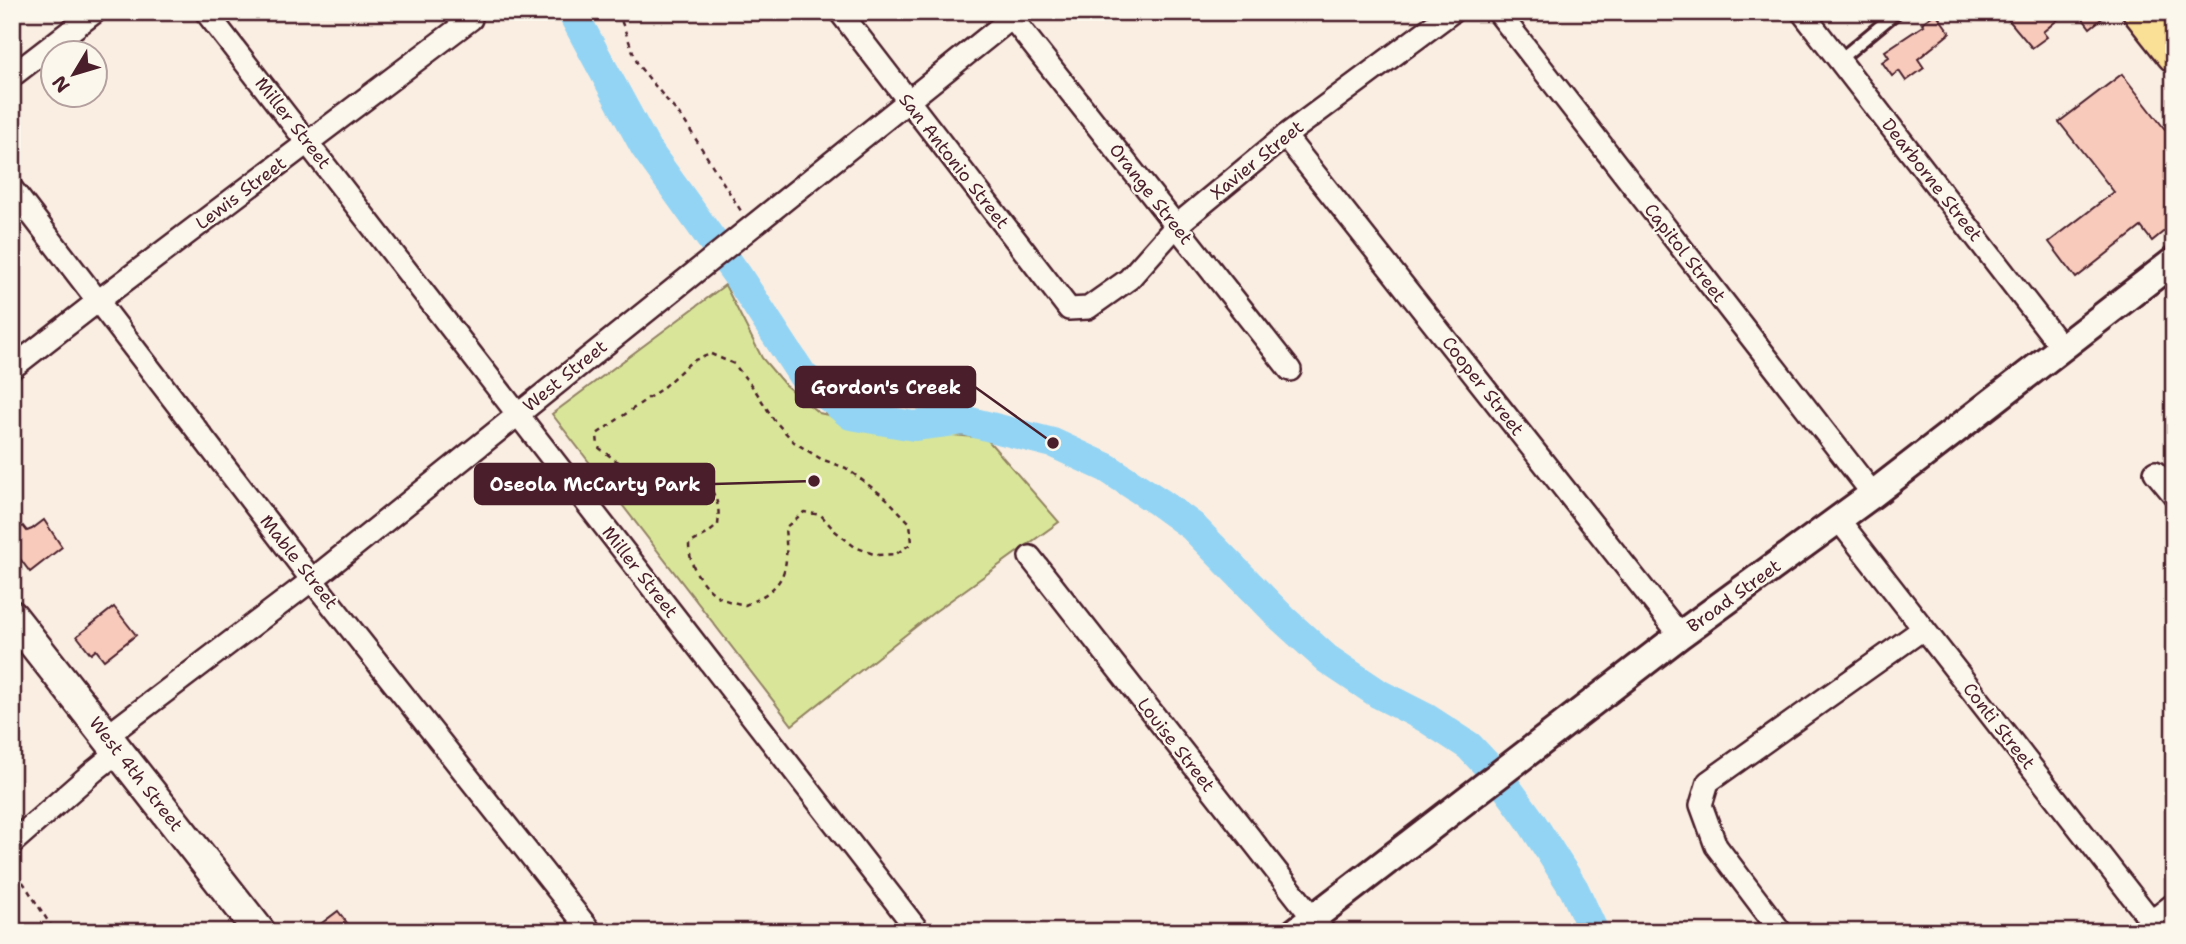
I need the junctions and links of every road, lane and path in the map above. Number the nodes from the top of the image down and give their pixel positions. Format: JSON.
{"nodes":[{"id":1,"x":95,"y":12,"type":"edge"},
{"id":2,"x":206,"y":12,"type":"edge"},
{"id":3,"x":618,"y":12,"type":"edge"},
{"id":4,"x":840,"y":12,"type":"edge"},
{"id":5,"x":1452,"y":12,"type":"edge"},
{"id":6,"x":1498,"y":12,"type":"edge"},
{"id":7,"x":1802,"y":12,"type":"edge"},
{"id":8,"x":1897,"y":12,"type":"edge"},
{"id":9,"x":2140,"y":12,"type":"edge"},
{"id":10,"x":1015,"y":15,"type":"edge"},
{"id":11,"x":471,"y":19,"type":"dead end"},
{"id":12,"x":2174,"y":55,"type":"edge"},
{"id":13,"x":1839,"y":60,"type":"junction"},
{"id":14,"x":12,"y":76,"type":"edge"},
{"id":15,"x":908,"y":102,"type":"junction"},
{"id":16,"x":1285,"y":136,"type":"junction"},
{"id":17,"x":308,"y":143,"type":"junction"},
{"id":18,"x":12,"y":189,"type":"edge"},
{"id":19,"x":1176,"y":226,"type":"junction"},
{"id":20,"x":748,"y":232,"type":"junction"},
{"id":21,"x":2174,"y":261,"type":"edge"},
{"id":22,"x":98,"y":301,"type":"junction"},
{"id":23,"x":1069,"y":309,"type":"joint"},
{"id":24,"x":2062,"y":348,"type":"junction"},
{"id":25,"x":12,"y":368,"type":"edge"},
{"id":26,"x":1290,"y":370,"type":"dead end"},
{"id":27,"x":517,"y":414,"type":"junction"},
{"id":28,"x":2155,"y":471,"type":"dead end"},
{"id":29,"x":1873,"y":494,"type":"junction"},
{"id":30,"x":2174,"y":495,"type":"edge"},
{"id":31,"x":717,"y":500,"type":"joint"},
{"id":32,"x":1838,"y":520,"type":"junction"},
{"id":33,"x":1030,"y":557,"type":"dead end"},
{"id":34,"x":313,"y":580,"type":"junction"},
{"id":35,"x":12,"y":616,"type":"edge"},
{"id":36,"x":1923,"y":629,"type":"junction"},
{"id":37,"x":1680,"y":635,"type":"junction"},
{"id":38,"x":113,"y":744,"type":"junction"},
{"id":39,"x":12,"y":843,"type":"edge"},
{"id":40,"x":12,"y":864,"type":"edge"},
{"id":41,"x":2174,"y":904,"type":"edge"},
{"id":42,"x":1311,"y":927,"type":"edge"},
{"id":43,"x":2150,"y":928,"type":"edge"},
{"id":44,"x":55,"y":932,"type":"edge"},
{"id":45,"x":260,"y":932,"type":"edge"},
{"id":46,"x":591,"y":932,"type":"edge"},
{"id":47,"x":919,"y":932,"type":"edge"},
{"id":48,"x":1781,"y":932,"type":"edge"}],
"edges":[{"from":1,"to":14,"type":"street"},
{"from":2,"to":17,"type":"street","name":"Miller Street"},
{"from":3,"to":20,"type":"path"},
{"from":4,"to":15,"type":"street","name":"San Antonio Street"},
{"from":5,"to":16,"type":"street","name":"Xavier Street"},
{"from":6,"to":29,"type":"street","name":"Capitol Street"},
{"from":7,"to":13,"type":"street","name":"Dearborne Street"},
{"from":8,"to":13,"type":"lane"},
{"from":9,"to":12,"type":"main road"},
{"from":10,"to":15,"type":"street","name":"West Street"},
{"from":10,"to":19,"type":"street","name":"Orange Street"},
{"from":11,"to":17,"type":"street","name":"Lewis Street"},
{"from":13,"to":24,"type":"street","name":"Dearborne Street"},
{"from":15,"to":20,"type":"street","name":"West Street"},
{"from":15,"to":23,"type":"street","name":"San Antonio Street"},
{"from":16,"to":19,"type":"street","name":"Xavier Street"},
{"from":16,"to":37,"type":"street","name":"Cooper Street"},
{"from":17,"to":22,"type":"street","name":"Lewis Street"},
{"from":17,"to":27,"type":"street","name":"Miller Street"},
{"from":18,"to":22,"type":"street","name":"Mable Street"},
{"from":19,"to":23,"type":"street","name":"Xavier Street"},
{"from":19,"to":26,"type":"street","name":"Orange Street"},
{"from":20,"to":27,"type":"street","name":"West Street"},
{"from":21,"to":24,"type":"street","name":"Broad Street"},
{"from":22,"to":25,"type":"street","name":"Lewis Street"},
{"from":22,"to":34,"type":"street","name":"Mable Street"},
{"from":24,"to":29,"type":"street","name":"Broad Street"},
{"from":27,"to":34,"type":"street","name":"West Street"},
{"from":27,"to":47,"type":"street","name":"Miller Street"},
{"from":28,"to":30,"type":"street"},
{"from":29,"to":32,"type":"street","name":"Broad Street"},
{"from":31,"to":31,"type":"path"},
{"from":32,"to":36,"type":"street","name":"Conti Street"},
{"from":32,"to":37,"type":"street","name":"Broad Street"},
{"from":33,"to":42,"type":"street","name":"Louise Street"},
{"from":34,"to":38,"type":"street","name":"West Street"},
{"from":34,"to":46,"type":"street","name":"Mable Street"},
{"from":35,"to":38,"type":"main road","name":"West 4th Street"},
{"from":36,"to":43,"type":"street","name":"Conti Street"},
{"from":36,"to":48,"type":"street"},
{"from":37,"to":42,"type":"street","name":"Broad Street"},
{"from":38,"to":39,"type":"street","name":"West Street"},
{"from":38,"to":45,"type":"main road","name":"West 4th Street"},
{"from":40,"to":44,"type":"path"},
{"from":41,"to":43,"type":"street"}]}
